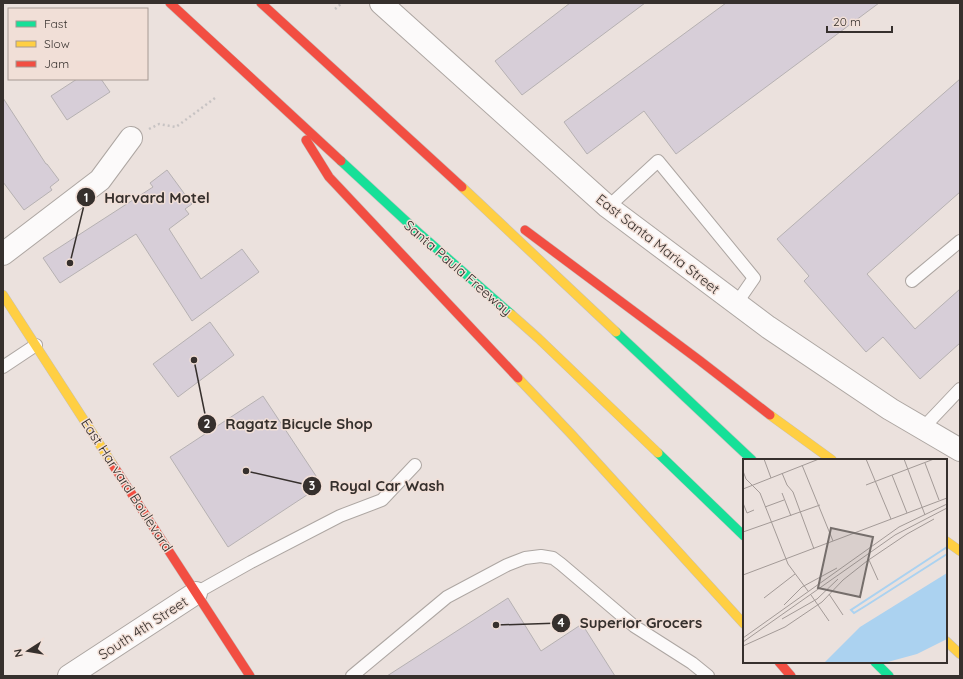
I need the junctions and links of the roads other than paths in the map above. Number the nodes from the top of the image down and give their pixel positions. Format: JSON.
{"nodes":[{"id":1,"x":170,"y":3,"type":"edge"},
{"id":2,"x":261,"y":3,"type":"edge"},
{"id":3,"x":381,"y":3,"type":"edge"},
{"id":4,"x":289,"y":114,"type":"junction"},
{"id":5,"x":131,"y":138,"type":"road end"},
{"id":6,"x":441,"y":167,"type":"junction"},
{"id":7,"x":608,"y":207,"type":"junction"},
{"id":8,"x":504,"y":214,"type":"dead end"},
{"id":9,"x":516,"y":224,"type":"dead end"},
{"id":10,"x":960,"y":241,"type":"edge"},
{"id":11,"x":3,"y":254,"type":"edge"},
{"id":12,"x":912,"y":281,"type":"dead end"},
{"id":13,"x":3,"y":294,"type":"edge"},
{"id":14,"x":736,"y":304,"type":"junction"},
{"id":15,"x":36,"y":345,"type":"junction"},
{"id":16,"x":3,"y":367,"type":"edge"},
{"id":17,"x":960,"y":389,"type":"edge"},
{"id":18,"x":923,"y":428,"type":"junction"},
{"id":19,"x":960,"y":450,"type":"edge"},
{"id":20,"x":751,"y":459,"type":"edge"},
{"id":21,"x":831,"y":459,"type":"edge"},
{"id":22,"x":415,"y":465,"type":"dead end"},
{"id":23,"x":743,"y":535,"type":"edge"},
{"id":24,"x":947,"y":542,"type":"edge"},
{"id":25,"x":960,"y":551,"type":"edge"},
{"id":26,"x":196,"y":593,"type":"junction"},
{"id":27,"x":743,"y":623,"type":"edge"},
{"id":28,"x":947,"y":641,"type":"edge"},
{"id":29,"x":960,"y":654,"type":"edge"},
{"id":30,"x":780,"y":663,"type":"edge"},
{"id":31,"x":875,"y":663,"type":"edge"},
{"id":32,"x":69,"y":676,"type":"edge"},
{"id":33,"x":250,"y":676,"type":"edge"},
{"id":34,"x":352,"y":676,"type":"edge"},
{"id":35,"x":708,"y":676,"type":"edge"},
{"id":36,"x":791,"y":676,"type":"edge"},
{"id":37,"x":889,"y":676,"type":"edge"}],
"edges":[{"from":1,"to":4,"type":"main road","name":"Santa Paula Freeway"},
{"from":2,"to":6,"type":"main road"},
{"from":3,"to":7,"type":"street","name":"East Santa Maria Street"},
{"from":4,"to":23,"type":"main road","name":"Santa Paula Freeway"},
{"from":4,"to":27,"type":"main road"},
{"from":5,"to":11,"type":"street"},
{"from":6,"to":8,"type":"main road"},
{"from":6,"to":20,"type":"main road"},
{"from":7,"to":14,"type":"street","name":"East Santa Maria Street"},
{"from":7,"to":14,"type":"lane"},
{"from":9,"to":21,"type":"main road"},
{"from":10,"to":12,"type":"lane"},
{"from":13,"to":15,"type":"main road","name":"East Harvard Boulevard"},
{"from":14,"to":18,"type":"street","name":"East Santa Maria Street"},
{"from":15,"to":16,"type":"lane"},
{"from":15,"to":26,"type":"main road","name":"East Harvard Boulevard"},
{"from":17,"to":18,"type":"lane"},
{"from":18,"to":19,"type":"street","name":"East Santa Maria Street"},
{"from":22,"to":26,"type":"lane"},
{"from":24,"to":25,"type":"main road"},
{"from":26,"to":32,"type":"street","name":"South 4th Street"},
{"from":26,"to":33,"type":"main road","name":"East Harvard Boulevard"},
{"from":28,"to":29,"type":"main road"},
{"from":30,"to":36,"type":"main road"},
{"from":31,"to":37,"type":"main road"},
{"from":34,"to":35,"type":"lane"}]}
